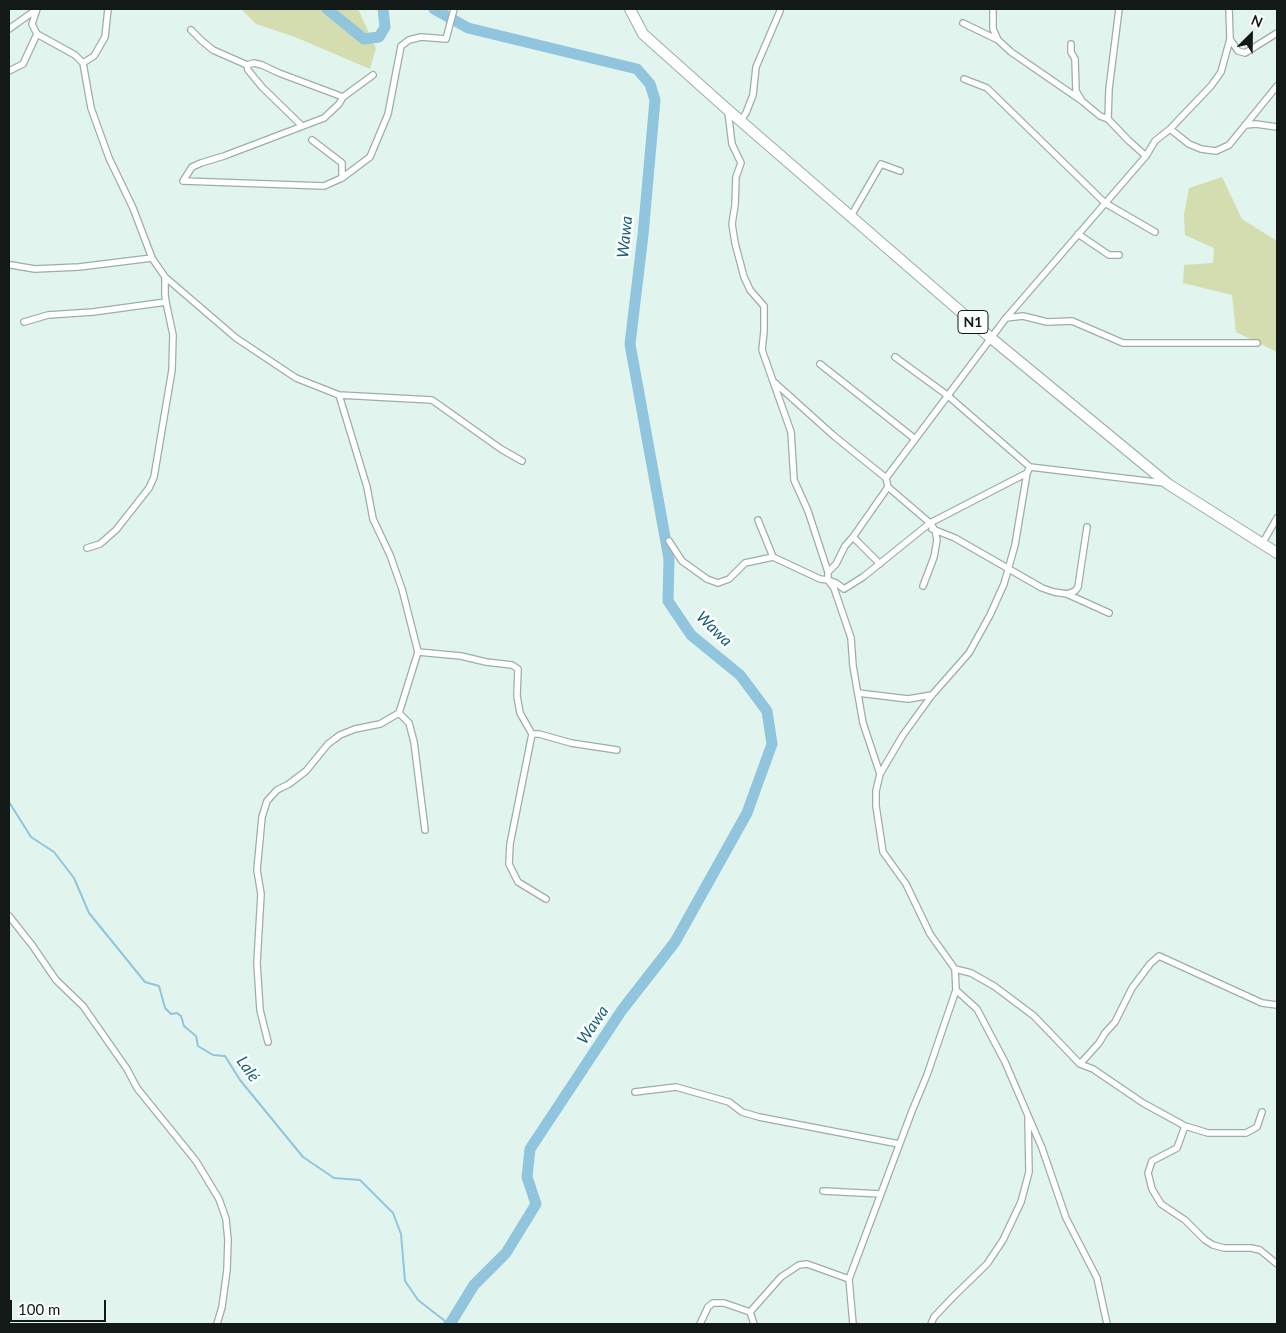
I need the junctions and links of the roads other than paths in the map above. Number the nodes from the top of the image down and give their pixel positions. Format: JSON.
{"nodes":[{"id":1,"x":108,"y":9,"type":"edge"},
{"id":2,"x":454,"y":9,"type":"edge"},
{"id":3,"x":630,"y":9,"type":"edge"},
{"id":4,"x":993,"y":9,"type":"edge"},
{"id":5,"x":1119,"y":9,"type":"edge"},
{"id":6,"x":1229,"y":9,"type":"edge"},
{"id":7,"x":780,"y":11,"type":"dead end"},
{"id":8,"x":963,"y":23,"type":"dead end"},
{"id":9,"x":9,"y":29,"type":"edge"},
{"id":10,"x":191,"y":30,"type":"dead end"},
{"id":11,"x":1277,"y":33,"type":"edge"},
{"id":12,"x":37,"y":34,"type":"junction"},
{"id":13,"x":1230,"y":39,"type":"junction"},
{"id":14,"x":998,"y":40,"type":"junction"},
{"id":15,"x":1071,"y":44,"type":"dead end"},
{"id":16,"x":83,"y":64,"type":"junction"},
{"id":17,"x":247,"y":65,"type":"junction"},
{"id":18,"x":9,"y":71,"type":"edge"},
{"id":19,"x":373,"y":75,"type":"dead end"},
{"id":20,"x":964,"y":79,"type":"dead end"},
{"id":21,"x":1277,"y":86,"type":"edge"},
{"id":22,"x":343,"y":97,"type":"junction"},
{"id":23,"x":1082,"y":100,"type":"junction"},
{"id":24,"x":728,"y":110,"type":"junction"},
{"id":25,"x":1108,"y":119,"type":"junction"},
{"id":26,"x":741,"y":120,"type":"junction"},
{"id":27,"x":302,"y":126,"type":"junction"},
{"id":28,"x":1245,"y":126,"type":"junction"},
{"id":29,"x":1277,"y":127,"type":"edge"},
{"id":30,"x":1170,"y":129,"type":"junction"},
{"id":31,"x":312,"y":140,"type":"dead end"},
{"id":32,"x":1146,"y":156,"type":"junction"},
{"id":33,"x":900,"y":172,"type":"dead end"},
{"id":34,"x":342,"y":178,"type":"junction"},
{"id":35,"x":1105,"y":202,"type":"junction"},
{"id":36,"x":851,"y":216,"type":"junction"},
{"id":37,"x":1155,"y":232,"type":"dead end"},
{"id":38,"x":1078,"y":234,"type":"junction"},
{"id":39,"x":1119,"y":255,"type":"dead end"},
{"id":40,"x":152,"y":258,"type":"junction"},
{"id":41,"x":11,"y":265,"type":"dead end"},
{"id":42,"x":165,"y":276,"type":"junction"},
{"id":43,"x":166,"y":302,"type":"junction"},
{"id":44,"x":1006,"y":318,"type":"junction"},
{"id":45,"x":24,"y":322,"type":"dead end"},
{"id":46,"x":991,"y":338,"type":"junction"},
{"id":47,"x":1257,"y":343,"type":"dead end"},
{"id":48,"x":895,"y":357,"type":"dead end"},
{"id":49,"x":820,"y":364,"type":"dead end"},
{"id":50,"x":774,"y":381,"type":"junction"},
{"id":51,"x":339,"y":395,"type":"junction"},
{"id":52,"x":947,"y":395,"type":"junction"},
{"id":53,"x":915,"y":439,"type":"junction"},
{"id":54,"x":522,"y":461,"type":"dead end"},
{"id":55,"x":1030,"y":467,"type":"junction"},
{"id":56,"x":1027,"y":473,"type":"junction"},
{"id":57,"x":886,"y":478,"type":"junction"},
{"id":58,"x":1168,"y":484,"type":"junction"},
{"id":59,"x":888,"y":487,"type":"junction"},
{"id":60,"x":1277,"y":518,"type":"edge"},
{"id":61,"x":758,"y":520,"type":"dead end"},
{"id":62,"x":928,"y":525,"type":"junction"},
{"id":63,"x":1087,"y":527,"type":"dead end"},
{"id":64,"x":935,"y":530,"type":"junction"},
{"id":65,"x":853,"y":537,"type":"junction"},
{"id":66,"x":669,"y":540,"type":"dead end"},
{"id":67,"x":1262,"y":544,"type":"junction"},
{"id":68,"x":87,"y":548,"type":"dead end"},
{"id":69,"x":1277,"y":553,"type":"edge"},
{"id":70,"x":773,"y":557,"type":"junction"},
{"id":71,"x":880,"y":564,"type":"junction"},
{"id":72,"x":1009,"y":568,"type":"junction"},
{"id":73,"x":828,"y":572,"type":"junction"},
{"id":74,"x":828,"y":580,"type":"junction"},
{"id":75,"x":923,"y":586,"type":"dead end"},
{"id":76,"x":1067,"y":594,"type":"junction"},
{"id":77,"x":1109,"y":612,"type":"dead end"},
{"id":78,"x":418,"y":652,"type":"junction"},
{"id":79,"x":858,"y":692,"type":"junction"},
{"id":80,"x":932,"y":696,"type":"junction"},
{"id":81,"x":399,"y":713,"type":"junction"},
{"id":82,"x":532,"y":734,"type":"junction"},
{"id":83,"x":618,"y":750,"type":"dead end"},
{"id":84,"x":880,"y":774,"type":"junction"},
{"id":85,"x":425,"y":830,"type":"dead end"},
{"id":86,"x":546,"y":899,"type":"dead end"},
{"id":87,"x":9,"y":916,"type":"edge"},
{"id":88,"x":955,"y":969,"type":"junction"},
{"id":89,"x":956,"y":990,"type":"junction"},
{"id":90,"x":1277,"y":1005,"type":"edge"},
{"id":91,"x":268,"y":1042,"type":"dead end"},
{"id":92,"x":1080,"y":1064,"type":"junction"},
{"id":93,"x":635,"y":1092,"type":"dead end"},
{"id":94,"x":1262,"y":1112,"type":"dead end"},
{"id":95,"x":1028,"y":1113,"type":"junction"},
{"id":96,"x":1185,"y":1126,"type":"junction"},
{"id":97,"x":900,"y":1144,"type":"junction"},
{"id":98,"x":823,"y":1191,"type":"dead end"},
{"id":99,"x":881,"y":1194,"type":"junction"},
{"id":100,"x":1277,"y":1264,"type":"edge"},
{"id":101,"x":849,"y":1280,"type":"junction"},
{"id":102,"x":750,"y":1312,"type":"junction"},
{"id":103,"x":217,"y":1324,"type":"edge"},
{"id":104,"x":700,"y":1324,"type":"edge"},
{"id":105,"x":754,"y":1324,"type":"edge"},
{"id":106,"x":852,"y":1324,"type":"edge"},
{"id":107,"x":931,"y":1324,"type":"edge"},
{"id":108,"x":1107,"y":1324,"type":"edge"}],
"edges":[{"from":1,"to":16,"type":"street"},
{"from":2,"to":34,"type":"street"},
{"from":3,"to":24,"type":"highway","number":"N1"},
{"from":4,"to":14,"type":"street"},
{"from":5,"to":25,"type":"street"},
{"from":6,"to":13,"type":"street"},
{"from":7,"to":26,"type":"street"},
{"from":8,"to":14,"type":"street"},
{"from":9,"to":12,"type":"street"},
{"from":10,"to":17,"type":"street"},
{"from":11,"to":13,"type":"street"},
{"from":12,"to":16,"type":"street"},
{"from":12,"to":18,"type":"street"},
{"from":13,"to":30,"type":"street"},
{"from":14,"to":23,"type":"street"},
{"from":15,"to":23,"type":"street"},
{"from":16,"to":40,"type":"street"},
{"from":17,"to":22,"type":"street"},
{"from":17,"to":27,"type":"street"},
{"from":19,"to":22,"type":"street"},
{"from":20,"to":35,"type":"street"},
{"from":21,"to":28,"type":"street"},
{"from":22,"to":27,"type":"street"},
{"from":23,"to":25,"type":"street"},
{"from":24,"to":26,"type":"highway","number":"N1"},
{"from":24,"to":50,"type":"street"},
{"from":25,"to":32,"type":"street"},
{"from":26,"to":36,"type":"highway","number":"N1"},
{"from":27,"to":34,"type":"street"},
{"from":28,"to":29,"type":"street"},
{"from":28,"to":30,"type":"street"},
{"from":30,"to":32,"type":"street"},
{"from":31,"to":34,"type":"street"},
{"from":32,"to":35,"type":"street"},
{"from":33,"to":36,"type":"street"},
{"from":35,"to":37,"type":"street"},
{"from":35,"to":38,"type":"street"},
{"from":36,"to":46,"type":"highway","number":"N1"},
{"from":38,"to":39,"type":"street"},
{"from":38,"to":44,"type":"street"},
{"from":40,"to":41,"type":"street"},
{"from":40,"to":42,"type":"street"},
{"from":42,"to":43,"type":"street"},
{"from":42,"to":51,"type":"street"},
{"from":43,"to":45,"type":"street"},
{"from":43,"to":68,"type":"street"},
{"from":44,"to":46,"type":"street"},
{"from":44,"to":47,"type":"street"},
{"from":46,"to":52,"type":"street"},
{"from":46,"to":58,"type":"highway","number":"N1"},
{"from":48,"to":52,"type":"street"},
{"from":49,"to":53,"type":"street"},
{"from":50,"to":57,"type":"street"},
{"from":50,"to":73,"type":"street"},
{"from":51,"to":54,"type":"street"},
{"from":51,"to":78,"type":"street"},
{"from":52,"to":53,"type":"street"},
{"from":52,"to":55,"type":"street"},
{"from":53,"to":57,"type":"street"},
{"from":55,"to":56,"type":"street"},
{"from":55,"to":58,"type":"street"},
{"from":56,"to":62,"type":"street"},
{"from":56,"to":72,"type":"street"},
{"from":57,"to":59,"type":"street"},
{"from":58,"to":67,"type":"highway","number":"N1"},
{"from":59,"to":62,"type":"street"},
{"from":59,"to":65,"type":"street"},
{"from":60,"to":67,"type":"street"},
{"from":61,"to":70,"type":"street"},
{"from":62,"to":64,"type":"street"},
{"from":62,"to":71,"type":"street"},
{"from":63,"to":76,"type":"street"},
{"from":64,"to":72,"type":"street"},
{"from":64,"to":75,"type":"street"},
{"from":65,"to":71,"type":"street"},
{"from":65,"to":73,"type":"street"},
{"from":66,"to":70,"type":"street"},
{"from":67,"to":69,"type":"highway","number":"N1"},
{"from":70,"to":74,"type":"street"},
{"from":71,"to":74,"type":"street"},
{"from":72,"to":76,"type":"street"},
{"from":72,"to":80,"type":"street"},
{"from":73,"to":74,"type":"street"},
{"from":74,"to":79,"type":"street"},
{"from":76,"to":77,"type":"street"},
{"from":78,"to":81,"type":"street"},
{"from":78,"to":82,"type":"street"},
{"from":79,"to":80,"type":"street"},
{"from":79,"to":84,"type":"street"},
{"from":80,"to":84,"type":"street"},
{"from":81,"to":85,"type":"street"},
{"from":81,"to":91,"type":"street"},
{"from":82,"to":83,"type":"street"},
{"from":82,"to":86,"type":"street"},
{"from":84,"to":88,"type":"street"},
{"from":87,"to":103,"type":"street"},
{"from":88,"to":89,"type":"street"},
{"from":88,"to":92,"type":"street"},
{"from":89,"to":95,"type":"street"},
{"from":89,"to":97,"type":"street"},
{"from":90,"to":92,"type":"street"},
{"from":92,"to":96,"type":"street"},
{"from":93,"to":97,"type":"street"},
{"from":94,"to":96,"type":"street"},
{"from":95,"to":107,"type":"street"},
{"from":95,"to":108,"type":"street"},
{"from":96,"to":100,"type":"street"},
{"from":97,"to":99,"type":"street"},
{"from":98,"to":99,"type":"street"},
{"from":99,"to":101,"type":"street"},
{"from":101,"to":102,"type":"street"},
{"from":101,"to":106,"type":"street"},
{"from":102,"to":104,"type":"street"},
{"from":102,"to":105,"type":"street"}]}
